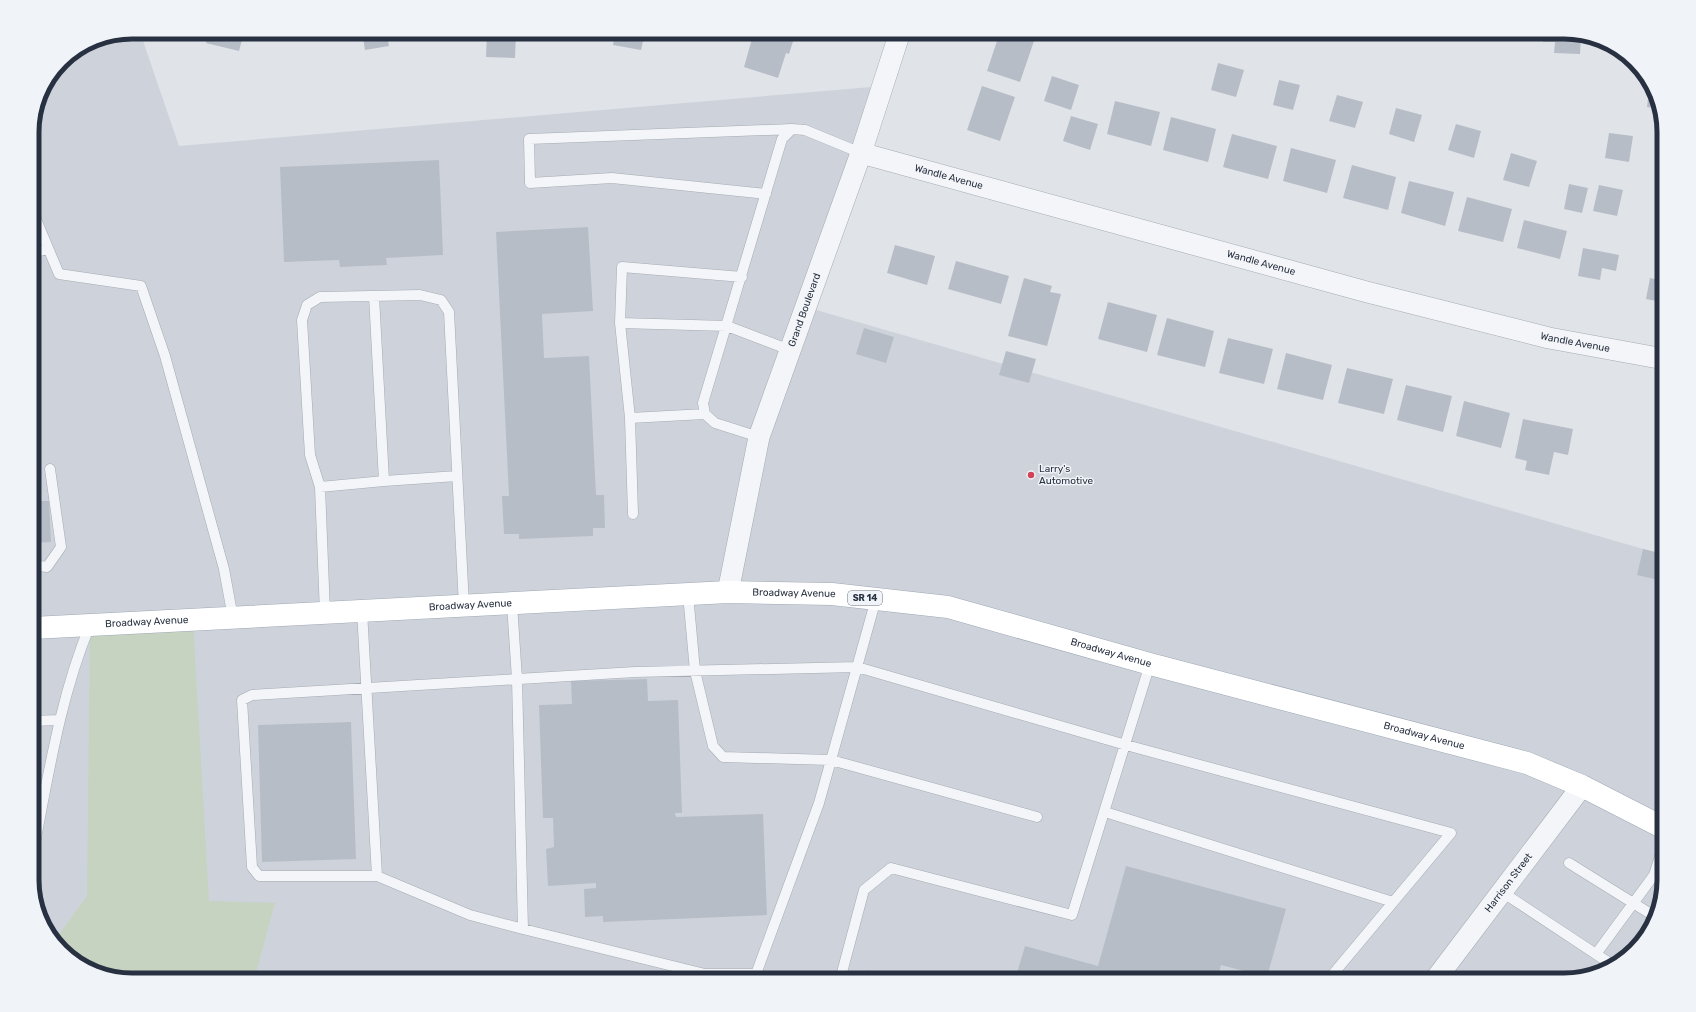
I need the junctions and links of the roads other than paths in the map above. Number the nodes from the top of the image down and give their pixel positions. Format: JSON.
{"nodes":[{"id":1,"x":898,"y":39,"type":"edge"},
{"id":2,"x":792,"y":129,"type":"junction"},
{"id":3,"x":861,"y":153,"type":"junction"},
{"id":4,"x":766,"y":194,"type":"junction"},
{"id":5,"x":39,"y":227,"type":"edge"},
{"id":6,"x":48,"y":249,"type":"junction"},
{"id":7,"x":39,"y":251,"type":"edge"},
{"id":8,"x":742,"y":277,"type":"junction"},
{"id":9,"x":374,"y":296,"type":"junction"},
{"id":10,"x":620,"y":322,"type":"junction"},
{"id":11,"x":727,"y":326,"type":"junction"},
{"id":12,"x":790,"y":350,"type":"junction"},
{"id":13,"x":1657,"y":358,"type":"edge"},
{"id":14,"x":705,"y":414,"type":"junction"},
{"id":15,"x":630,"y":418,"type":"junction"},
{"id":16,"x":759,"y":437,"type":"junction"},
{"id":17,"x":50,"y":469,"type":"dead end"},
{"id":18,"x":457,"y":476,"type":"junction"},
{"id":19,"x":384,"y":481,"type":"junction"},
{"id":20,"x":320,"y":487,"type":"junction"},
{"id":21,"x":633,"y":514,"type":"dead end"},
{"id":22,"x":39,"y":566,"type":"edge"},
{"id":23,"x":728,"y":592,"type":"junction"},
{"id":24,"x":688,"y":594,"type":"junction"},
{"id":25,"x":876,"y":599,"type":"junction"},
{"id":26,"x":512,"y":604,"type":"junction"},
{"id":27,"x":464,"y":606,"type":"junction"},
{"id":28,"x":362,"y":611,"type":"junction"},
{"id":29,"x":325,"y":613,"type":"junction"},
{"id":30,"x":233,"y":618,"type":"junction"},
{"id":31,"x":90,"y":626,"type":"junction"},
{"id":32,"x":39,"y":628,"type":"edge"},
{"id":33,"x":1150,"y":664,"type":"junction"},
{"id":34,"x":857,"y":667,"type":"junction"},
{"id":35,"x":695,"y":671,"type":"junction"},
{"id":36,"x":517,"y":679,"type":"junction"},
{"id":37,"x":367,"y":688,"type":"junction"},
{"id":38,"x":59,"y":720,"type":"junction"},
{"id":39,"x":39,"y":721,"type":"edge"},
{"id":40,"x":1126,"y":745,"type":"junction"},
{"id":41,"x":831,"y":760,"type":"junction"},
{"id":42,"x":1582,"y":786,"type":"junction"},
{"id":43,"x":1105,"y":812,"type":"junction"},
{"id":44,"x":39,"y":815,"type":"edge"},
{"id":45,"x":1037,"y":817,"type":"dead end"},
{"id":46,"x":1657,"y":824,"type":"edge"},
{"id":47,"x":1569,"y":863,"type":"dead end"},
{"id":48,"x":1657,"y":866,"type":"edge"},
{"id":49,"x":377,"y":876,"type":"junction"},
{"id":50,"x":1502,"y":892,"type":"junction"},
{"id":51,"x":1393,"y":902,"type":"junction"},
{"id":52,"x":1634,"y":903,"type":"junction"},
{"id":53,"x":1650,"y":914,"type":"edge"},
{"id":54,"x":523,"y":929,"type":"junction"},
{"id":55,"x":1596,"y":954,"type":"junction"},
{"id":56,"x":1607,"y":962,"type":"edge"},
{"id":57,"x":700,"y":973,"type":"edge"},
{"id":58,"x":756,"y":973,"type":"edge"},
{"id":59,"x":842,"y":973,"type":"edge"},
{"id":60,"x":1334,"y":973,"type":"edge"},
{"id":61,"x":1441,"y":973,"type":"edge"}],
"edges":[{"from":1,"to":3,"type":"street","name":"Grand Boulevard"},
{"from":2,"to":3,"type":"lane"},
{"from":2,"to":4,"type":"lane"},
{"from":2,"to":4,"type":"lane"},
{"from":3,"to":12,"type":"street","name":"Grand Boulevard"},
{"from":3,"to":13,"type":"street","name":"Wandle Avenue"},
{"from":4,"to":8,"type":"lane"},
{"from":5,"to":6,"type":"lane"},
{"from":6,"to":7,"type":"lane"},
{"from":6,"to":30,"type":"lane"},
{"from":8,"to":10,"type":"lane"},
{"from":8,"to":11,"type":"lane"},
{"from":9,"to":18,"type":"lane"},
{"from":9,"to":19,"type":"lane"},
{"from":9,"to":20,"type":"lane"},
{"from":10,"to":11,"type":"lane"},
{"from":10,"to":15,"type":"lane"},
{"from":11,"to":12,"type":"lane"},
{"from":11,"to":14,"type":"lane"},
{"from":12,"to":16,"type":"street","name":"Grand Boulevard"},
{"from":14,"to":15,"type":"lane"},
{"from":14,"to":16,"type":"lane"},
{"from":15,"to":21,"type":"lane"},
{"from":16,"to":23,"type":"street","name":"Grand Boulevard"},
{"from":17,"to":22,"type":"lane"},
{"from":18,"to":19,"type":"lane"},
{"from":18,"to":27,"type":"lane"},
{"from":19,"to":20,"type":"lane"},
{"from":20,"to":29,"type":"lane"},
{"from":23,"to":24,"type":"main road","name":"Broadway Avenue","number":"SR 14"},
{"from":23,"to":25,"type":"main road","name":"Broadway Avenue","number":"SR 14"},
{"from":24,"to":26,"type":"main road","name":"Broadway Avenue","number":"SR 14"},
{"from":24,"to":35,"type":"lane"},
{"from":25,"to":33,"type":"main road","name":"Broadway Avenue","number":"SR 14"},
{"from":25,"to":34,"type":"lane"},
{"from":26,"to":27,"type":"main road","name":"Broadway Avenue","number":"SR 14"},
{"from":26,"to":36,"type":"lane"},
{"from":27,"to":28,"type":"main road","name":"Broadway Avenue","number":"SR 14"},
{"from":28,"to":29,"type":"main road","name":"Broadway Avenue","number":"SR 14"},
{"from":28,"to":37,"type":"lane"},
{"from":29,"to":30,"type":"main road","name":"Broadway Avenue","number":"SR 14"},
{"from":30,"to":31,"type":"main road","name":"Broadway Avenue","number":"SR 14"},
{"from":31,"to":32,"type":"main road","name":"Broadway Avenue","number":"SR 14"},
{"from":31,"to":38,"type":"lane"},
{"from":33,"to":40,"type":"lane"},
{"from":33,"to":42,"type":"main road","name":"Broadway Avenue","number":"SR 14"},
{"from":34,"to":35,"type":"lane"},
{"from":34,"to":40,"type":"lane"},
{"from":34,"to":41,"type":"lane"},
{"from":35,"to":36,"type":"lane"},
{"from":35,"to":41,"type":"lane"},
{"from":36,"to":37,"type":"lane"},
{"from":36,"to":54,"type":"lane"},
{"from":37,"to":49,"type":"lane"},
{"from":37,"to":49,"type":"lane"},
{"from":38,"to":39,"type":"lane"},
{"from":38,"to":44,"type":"lane"},
{"from":40,"to":43,"type":"lane"},
{"from":40,"to":51,"type":"lane"},
{"from":41,"to":45,"type":"lane"},
{"from":41,"to":58,"type":"lane"},
{"from":42,"to":46,"type":"main road","name":"Broadway Avenue","number":"SR 14"},
{"from":42,"to":50,"type":"street","name":"Harrison Street"},
{"from":43,"to":51,"type":"lane"},
{"from":43,"to":59,"type":"lane"},
{"from":47,"to":52,"type":"lane"},
{"from":48,"to":52,"type":"lane"},
{"from":49,"to":54,"type":"lane"},
{"from":50,"to":55,"type":"lane"},
{"from":50,"to":61,"type":"street","name":"Harrison Street"},
{"from":51,"to":60,"type":"lane"},
{"from":52,"to":53,"type":"lane"},
{"from":52,"to":55,"type":"lane"},
{"from":54,"to":57,"type":"lane"},
{"from":55,"to":56,"type":"lane"}]}
